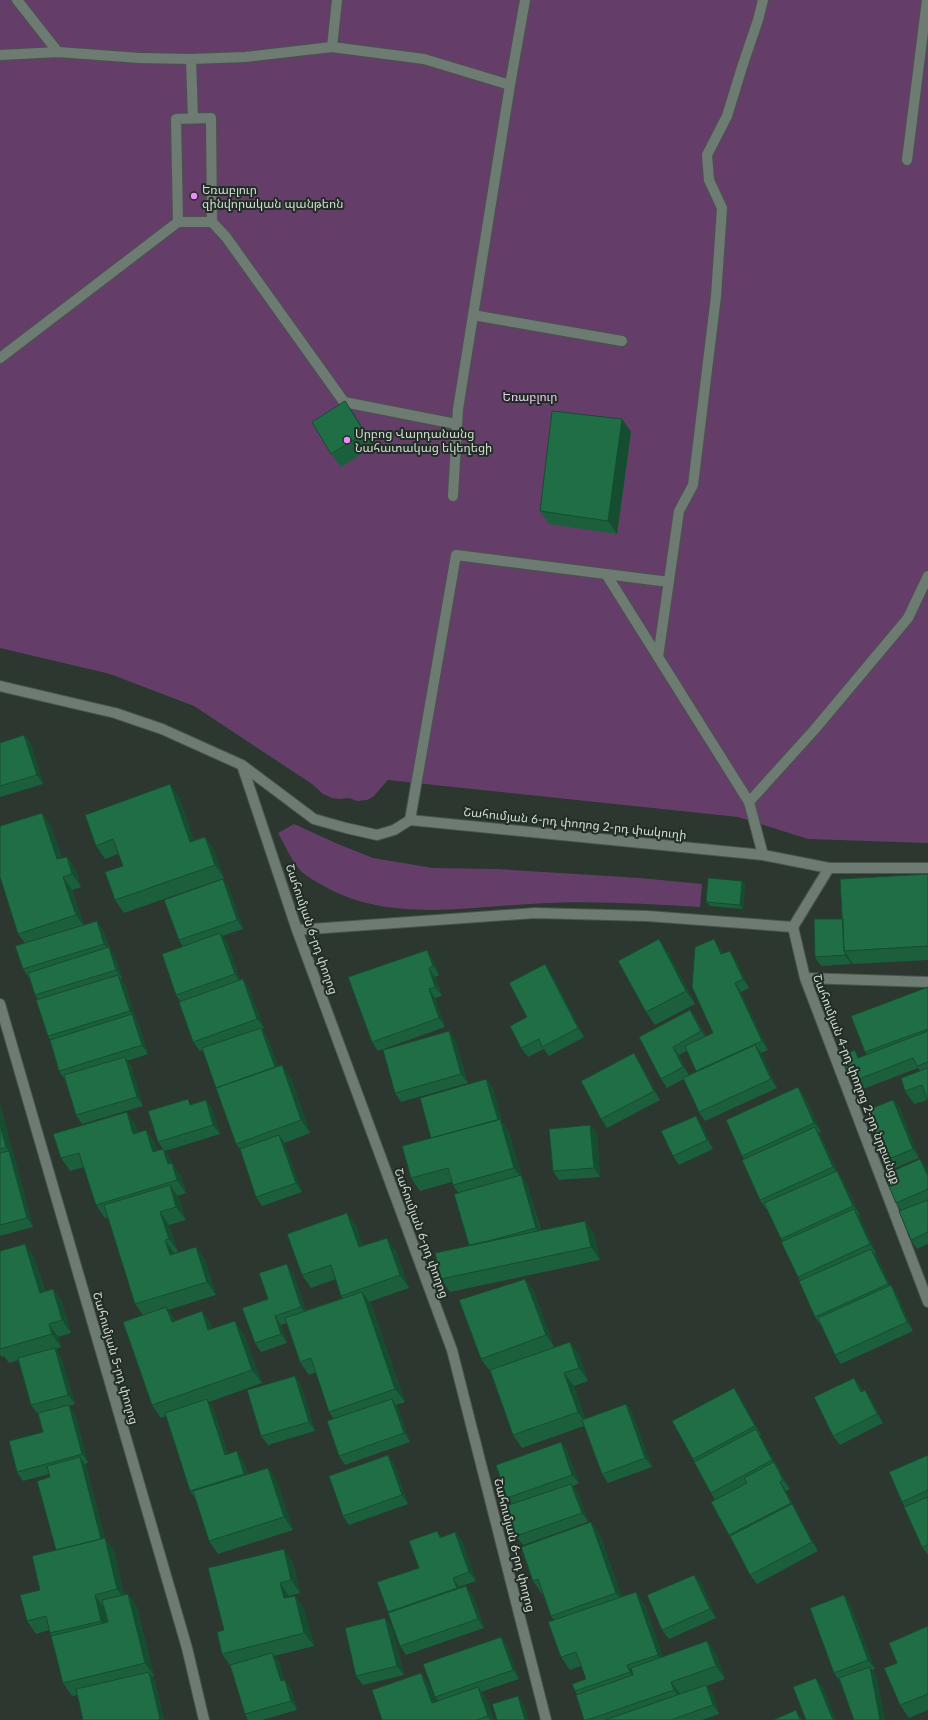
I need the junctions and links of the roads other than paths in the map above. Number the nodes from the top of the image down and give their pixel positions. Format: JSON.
{"nodes":[{"id":1,"x":17,"y":0,"type":"edge"},
{"id":2,"x":337,"y":0,"type":"edge"},
{"id":3,"x":526,"y":0,"type":"edge"},
{"id":4,"x":763,"y":0,"type":"edge"},
{"id":5,"x":927,"y":0,"type":"edge"},
{"id":6,"x":332,"y":47,"type":"junction"},
{"id":7,"x":58,"y":52,"type":"junction"},
{"id":8,"x":0,"y":55,"type":"edge"},
{"id":9,"x":191,"y":59,"type":"junction"},
{"id":10,"x":510,"y":85,"type":"junction"},
{"id":11,"x":193,"y":118,"type":"junction"},
{"id":12,"x":907,"y":160,"type":"dead end"},
{"id":13,"x":178,"y":222,"type":"junction"},
{"id":14,"x":212,"y":222,"type":"junction"},
{"id":15,"x":473,"y":315,"type":"junction"},
{"id":16,"x":622,"y":341,"type":"dead end"},
{"id":17,"x":0,"y":358,"type":"edge"},
{"id":18,"x":456,"y":424,"type":"junction"},
{"id":19,"x":453,"y":496,"type":"dead end"},
{"id":20,"x":606,"y":574,"type":"junction"},
{"id":21,"x":928,"y":576,"type":"edge"},
{"id":22,"x":669,"y":582,"type":"junction"},
{"id":23,"x":658,"y":657,"type":"junction"},
{"id":24,"x":0,"y":686,"type":"edge"},
{"id":25,"x":242,"y":765,"type":"junction"},
{"id":26,"x":749,"y":802,"type":"junction"},
{"id":27,"x":410,"y":820,"type":"junction"},
{"id":28,"x":763,"y":855,"type":"junction"},
{"id":29,"x":829,"y":868,"type":"junction"},
{"id":30,"x":928,"y":868,"type":"edge"},
{"id":31,"x":793,"y":927,"type":"junction"},
{"id":32,"x":297,"y":930,"type":"junction"},
{"id":33,"x":805,"y":978,"type":"junction"},
{"id":34,"x":928,"y":982,"type":"edge"},
{"id":35,"x":0,"y":1004,"type":"edge"},
{"id":36,"x":928,"y":1302,"type":"edge"},
{"id":37,"x":204,"y":1720,"type":"edge"},
{"id":38,"x":546,"y":1720,"type":"edge"}],
"edges":[{"from":1,"to":7,"type":"street"},
{"from":2,"to":6,"type":"street"},
{"from":3,"to":10,"type":"street"},
{"from":4,"to":22,"type":"street"},
{"from":5,"to":12,"type":"street"},
{"from":6,"to":9,"type":"street"},
{"from":6,"to":10,"type":"street"},
{"from":7,"to":8,"type":"street"},
{"from":7,"to":9,"type":"street"},
{"from":9,"to":11,"type":"street"},
{"from":10,"to":15,"type":"street"},
{"from":11,"to":13,"type":"street"},
{"from":11,"to":14,"type":"street"},
{"from":13,"to":14,"type":"street"},
{"from":13,"to":17,"type":"street"},
{"from":14,"to":18,"type":"street"},
{"from":15,"to":16,"type":"street"},
{"from":15,"to":18,"type":"street"},
{"from":18,"to":19,"type":"street"},
{"from":20,"to":22,"type":"street"},
{"from":20,"to":23,"type":"street"},
{"from":20,"to":27,"type":"street"},
{"from":21,"to":26,"type":"street"},
{"from":22,"to":23,"type":"street"},
{"from":23,"to":26,"type":"street"},
{"from":24,"to":25,"type":"street"},
{"from":25,"to":27,"type":"street"},
{"from":25,"to":32,"type":"street","name":"Շահումյան 6-րդ փողոց"},
{"from":26,"to":28,"type":"street"},
{"from":27,"to":28,"type":"street","name":"Շահումյան 6-րդ փողոց 2-րդ փակուղի"},
{"from":28,"to":29,"type":"street","name":"Շահումյան 6-րդ փողոց 2-րդ փակուղի"},
{"from":29,"to":30,"type":"street","name":"Շահումյան 6-րդ փողոց 2-րդ փակուղի"},
{"from":29,"to":31,"type":"street"},
{"from":31,"to":32,"type":"street"},
{"from":31,"to":33,"type":"street","name":"Շահումյան 4-րդ փողոց 2-րդ նրբանցք"},
{"from":32,"to":38,"type":"street","name":"Շահումյան 6-րդ փողոց"},
{"from":33,"to":34,"type":"street"},
{"from":33,"to":36,"type":"street","name":"Շահումյան 4-րդ փողոց 2-րդ նրբանցք"},
{"from":35,"to":37,"type":"street","name":"Շահումյան 5-րդ փողոց"}]}
